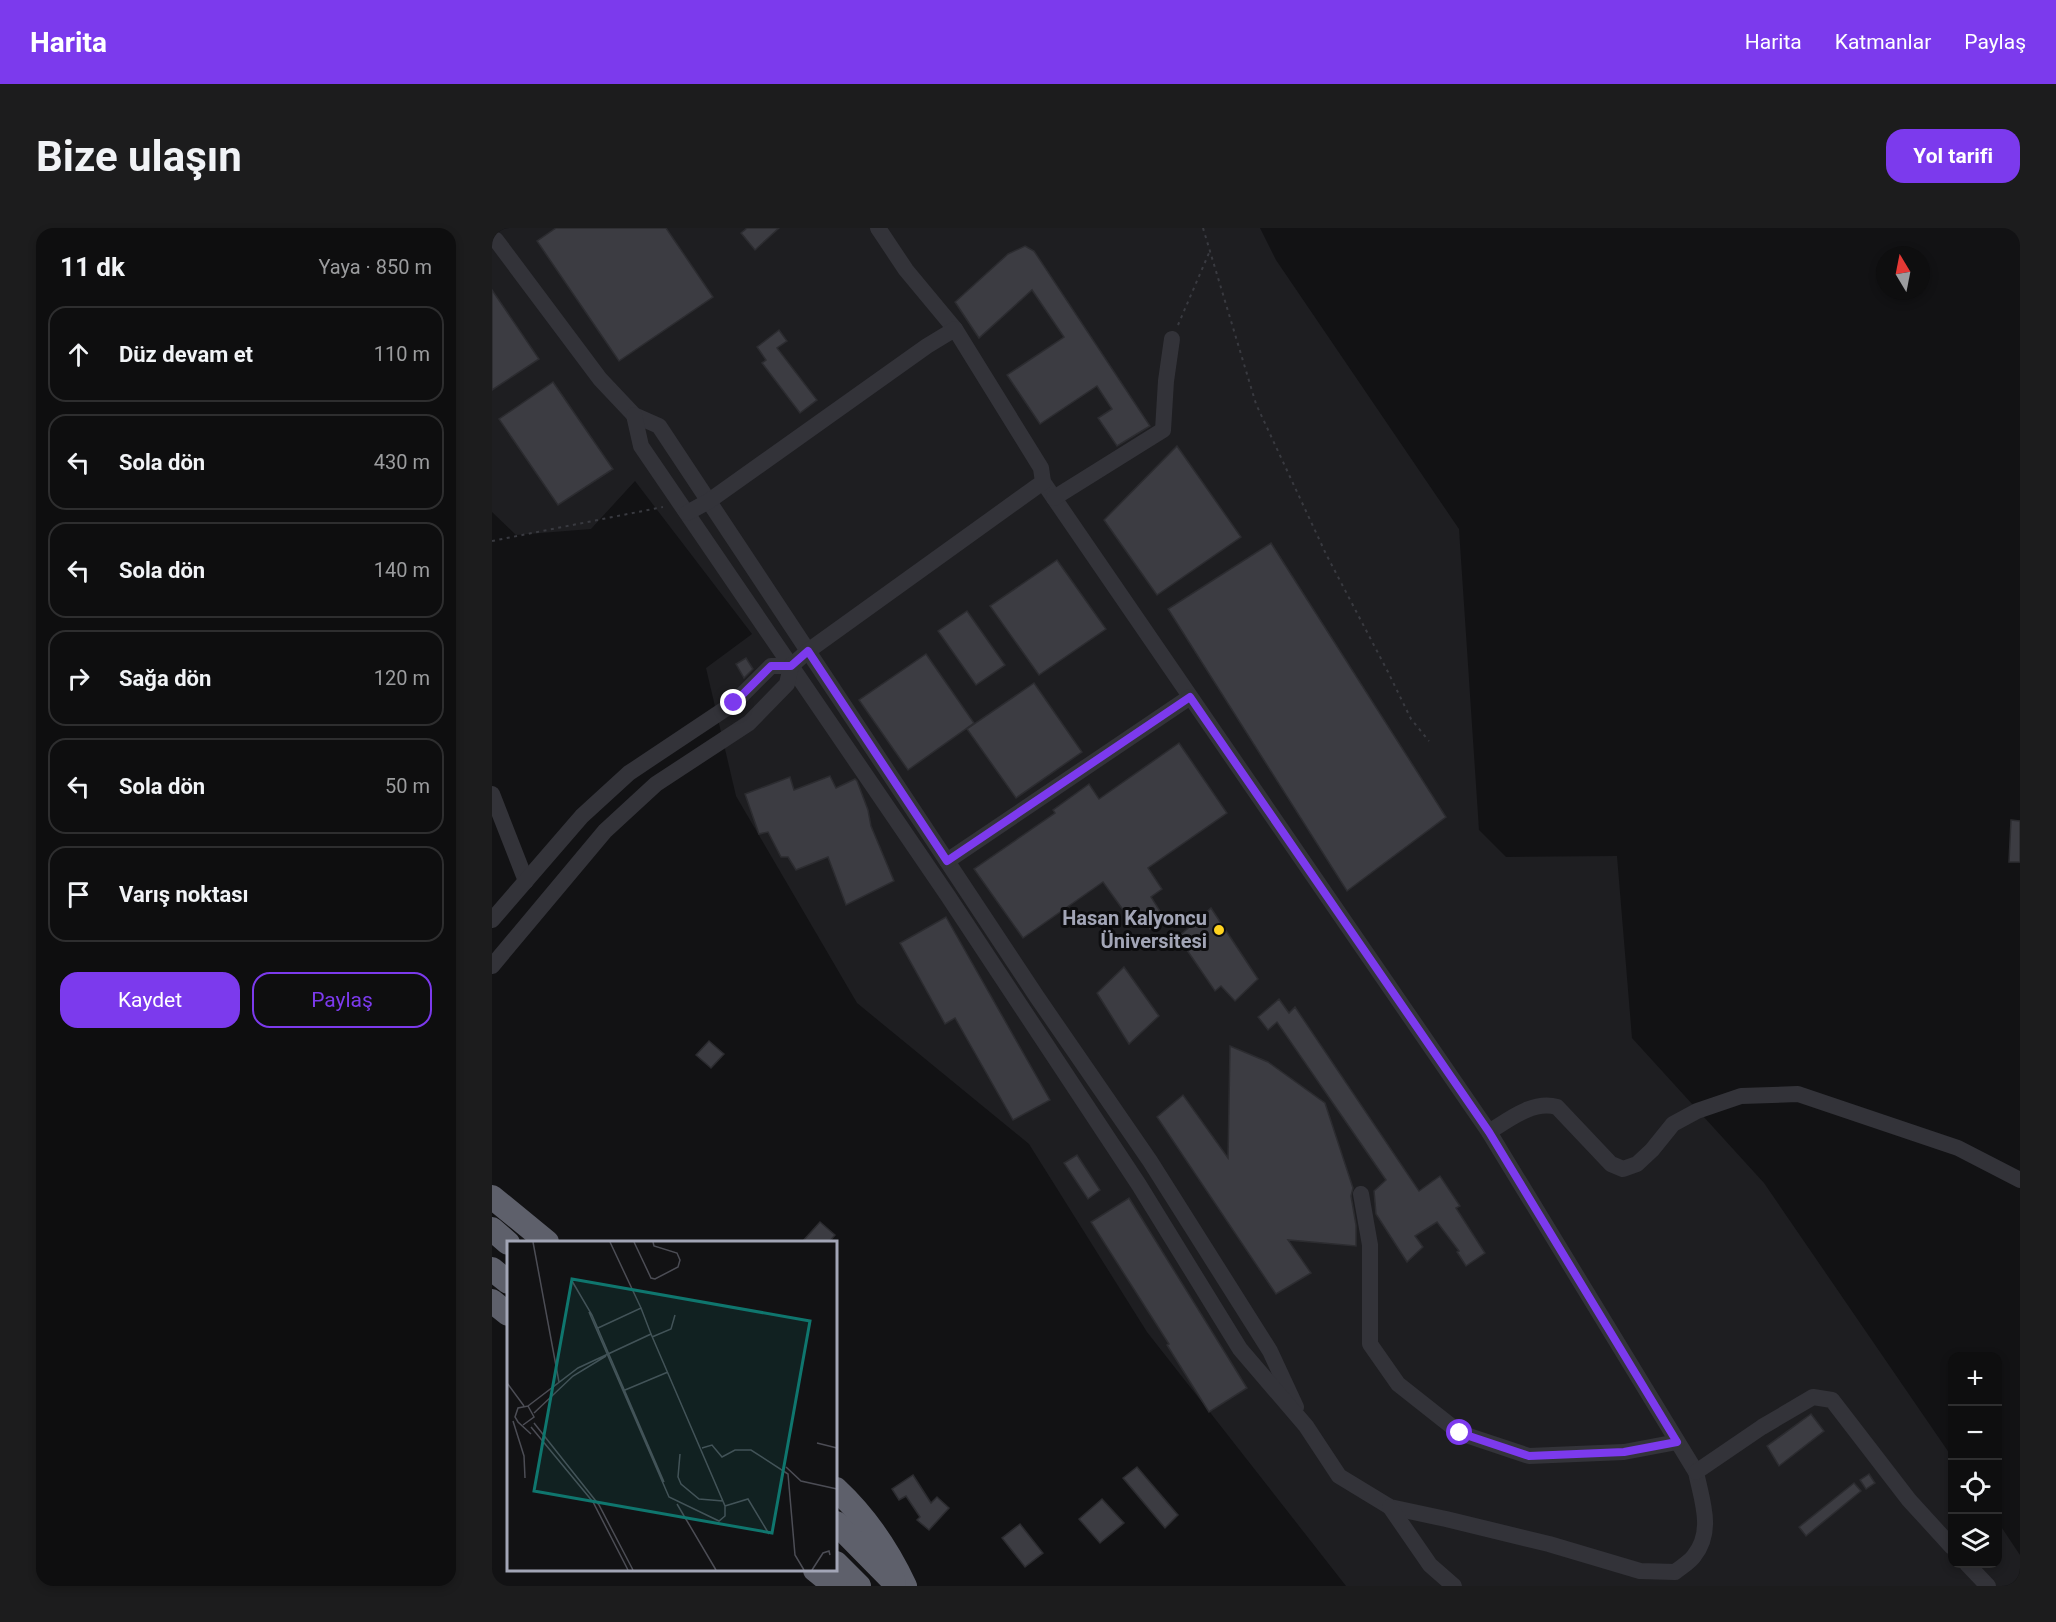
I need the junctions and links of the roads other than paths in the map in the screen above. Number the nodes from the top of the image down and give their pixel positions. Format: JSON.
{"nodes":[{"id":1,"x":878,"y":228,"type":"edge"},
{"id":2,"x":496,"y":240,"type":"dead end"},
{"id":3,"x":955,"y":329,"type":"junction"},
{"id":4,"x":1172,"y":339,"type":"road end"},
{"id":5,"x":634,"y":415,"type":"junction"},
{"id":6,"x":1043,"y":482,"type":"junction"},
{"id":7,"x":1054,"y":498,"type":"junction"},
{"id":8,"x":709,"y":501,"type":"junction"},
{"id":9,"x":684,"y":508,"type":"junction"},
{"id":10,"x":808,"y":651,"type":"junction"},
{"id":11,"x":791,"y":666,"type":"junction"},
{"id":12,"x":1190,"y":697,"type":"junction"},
{"id":13,"x":492,"y":794,"type":"edge"},
{"id":14,"x":947,"y":861,"type":"junction"},
{"id":15,"x":526,"y":881,"type":"junction"},
{"id":16,"x":492,"y":920,"type":"edge"},
{"id":17,"x":492,"y":966,"type":"edge"},
{"id":18,"x":1489,"y":1132,"type":"junction"},
{"id":19,"x":2020,"y":1180,"type":"edge"},
{"id":20,"x":1361,"y":1194,"type":"dead end"},
{"id":21,"x":492,"y":1197,"type":"edge"},
{"id":22,"x":492,"y":1229,"type":"edge"},
{"id":23,"x":546,"y":1241,"type":"edge"},
{"id":24,"x":507,"y":1242,"type":"edge"},
{"id":25,"x":492,"y":1269,"type":"edge"},
{"id":26,"x":507,"y":1281,"type":"edge"},
{"id":27,"x":492,"y":1301,"type":"edge"},
{"id":28,"x":507,"y":1313,"type":"edge"},
{"id":29,"x":1306,"y":1426,"type":"junction"},
{"id":30,"x":1677,"y":1442,"type":"junction"},
{"id":31,"x":1696,"y":1472,"type":"junction"},
{"id":32,"x":837,"y":1490,"type":"edge"},
{"id":33,"x":1390,"y":1508,"type":"junction"},
{"id":34,"x":837,"y":1525,"type":"edge"},
{"id":35,"x":1948,"y":1542,"type":"edge"},
{"id":36,"x":837,"y":1564,"type":"edge"},
{"id":37,"x":1972,"y":1568,"type":"edge"},
{"id":38,"x":817,"y":1571,"type":"edge"},
{"id":39,"x":835,"y":1586,"type":"edge"},
{"id":40,"x":859,"y":1586,"type":"edge"},
{"id":41,"x":898,"y":1586,"type":"edge"},
{"id":42,"x":905,"y":1586,"type":"edge"},
{"id":43,"x":1454,"y":1586,"type":"edge"},
{"id":44,"x":1988,"y":1586,"type":"edge"}],
"edges":[{"from":1,"to":3,"type":"street"},
{"from":2,"to":5,"type":"street"},
{"from":3,"to":6,"type":"street"},
{"from":3,"to":8,"type":"street"},
{"from":4,"to":7,"type":"street"},
{"from":5,"to":8,"type":"street"},
{"from":5,"to":9,"type":"street"},
{"from":6,"to":7,"type":"street"},
{"from":6,"to":10,"type":"street"},
{"from":7,"to":12,"type":"street"},
{"from":8,"to":9,"type":"street"},
{"from":8,"to":10,"type":"street"},
{"from":9,"to":11,"type":"street"},
{"from":10,"to":11,"type":"street"},
{"from":10,"to":14,"type":"street"},
{"from":11,"to":15,"type":"street"},
{"from":11,"to":17,"type":"street"},
{"from":11,"to":29,"type":"street"},
{"from":12,"to":14,"type":"street"},
{"from":12,"to":18,"type":"street"},
{"from":13,"to":15,"type":"street"},
{"from":14,"to":29,"type":"street"},
{"from":15,"to":16,"type":"street"},
{"from":18,"to":19,"type":"street"},
{"from":18,"to":30,"type":"street"},
{"from":20,"to":30,"type":"street"},
{"from":21,"to":23,"type":"highway"},
{"from":22,"to":24,"type":"highway"},
{"from":25,"to":26,"type":"highway"},
{"from":27,"to":28,"type":"highway"},
{"from":29,"to":33,"type":"street"},
{"from":30,"to":31,"type":"street"},
{"from":31,"to":33,"type":"street"},
{"from":31,"to":35,"type":"street"},
{"from":32,"to":42,"type":"highway"},
{"from":33,"to":43,"type":"street"},
{"from":34,"to":41,"type":"highway"},
{"from":36,"to":40,"type":"highway"},
{"from":37,"to":44,"type":"street"},
{"from":38,"to":39,"type":"highway"}]}
